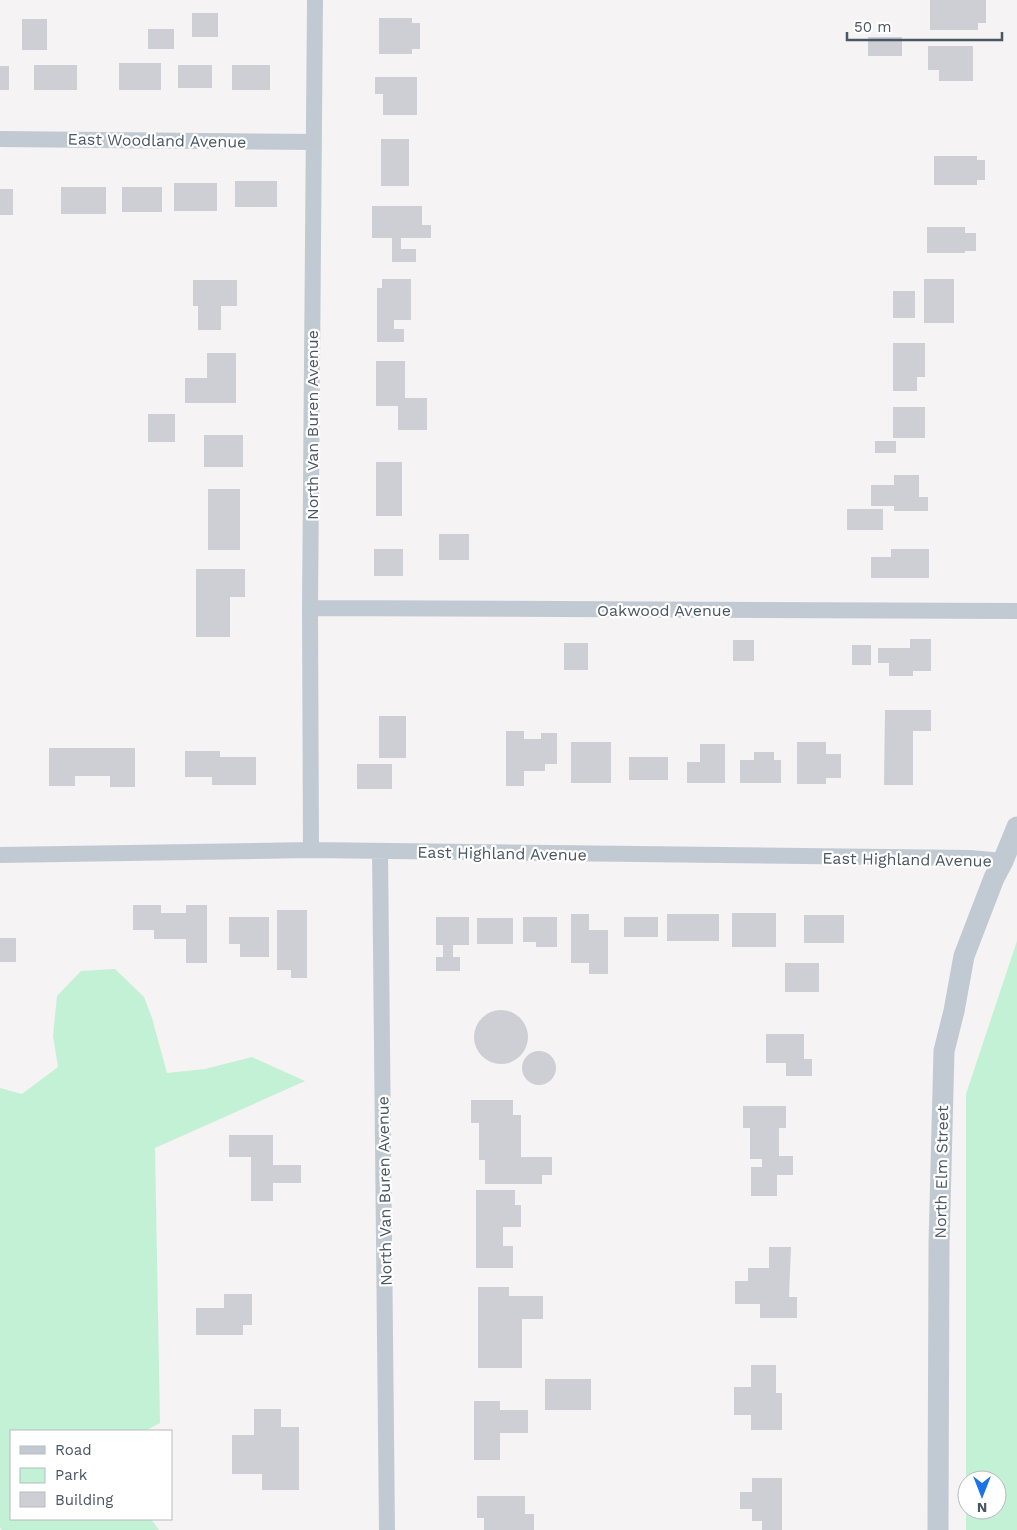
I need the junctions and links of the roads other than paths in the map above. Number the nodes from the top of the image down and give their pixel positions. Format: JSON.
{"nodes":[{"id":1,"x":315,"y":0,"type":"edge"},
{"id":2,"x":0,"y":139,"type":"edge"},
{"id":3,"x":314,"y":142,"type":"junction"},
{"id":4,"x":310,"y":608,"type":"junction"},
{"id":5,"x":1017,"y":611,"type":"edge"},
{"id":6,"x":1017,"y":826,"type":"edge"},
{"id":7,"x":311,"y":850,"type":"junction"},
{"id":8,"x":380,"y":852,"type":"junction"},
{"id":9,"x":0,"y":855,"type":"edge"},
{"id":10,"x":1003,"y":861,"type":"junction"},
{"id":11,"x":387,"y":1530,"type":"edge"},
{"id":12,"x":938,"y":1530,"type":"edge"}],
"edges":[{"from":1,"to":3,"type":"street","name":"North Van Buren Avenue"},
{"from":2,"to":3,"type":"street","name":"East Woodland Avenue"},
{"from":3,"to":4,"type":"street","name":"North Van Buren Avenue"},
{"from":4,"to":5,"type":"street","name":"Oakwood Avenue"},
{"from":4,"to":7,"type":"street","name":"North Van Buren Avenue"},
{"from":6,"to":10,"type":"street","name":"North Elm Street"},
{"from":7,"to":8,"type":"street","name":"East Highland Avenue"},
{"from":7,"to":9,"type":"street","name":"East Highland Avenue"},
{"from":8,"to":10,"type":"street","name":"East Highland Avenue"},
{"from":8,"to":11,"type":"street","name":"North Van Buren Avenue"},
{"from":10,"to":12,"type":"street","name":"North Elm Street"}]}
